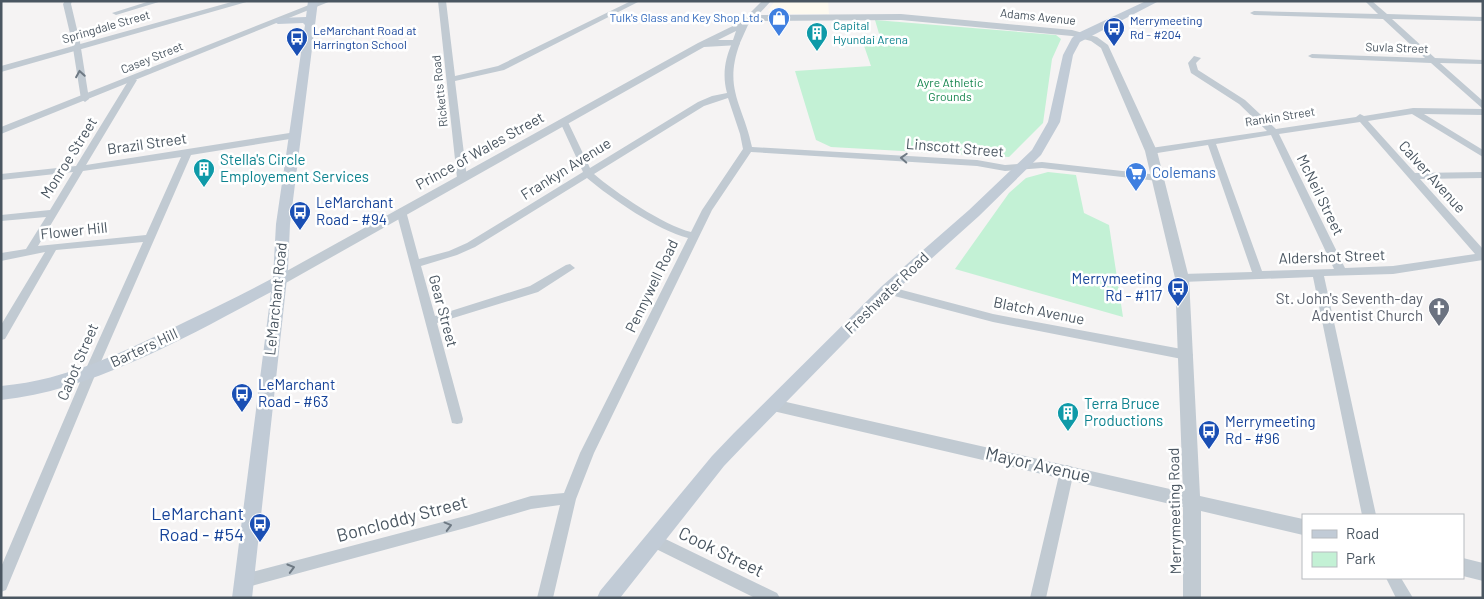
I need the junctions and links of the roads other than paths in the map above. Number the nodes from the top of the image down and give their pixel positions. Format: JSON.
{"nodes":[{"id":1,"x":69,"y":1,"type":"edge"},
{"id":2,"x":159,"y":1,"type":"edge"},
{"id":3,"x":327,"y":1,"type":"edge"},
{"id":4,"x":442,"y":1,"type":"edge"},
{"id":5,"x":637,"y":1,"type":"edge"},
{"id":6,"x":767,"y":1,"type":"edge"},
{"id":7,"x":1154,"y":1,"type":"edge"},
{"id":8,"x":1368,"y":1,"type":"edge"},
{"id":9,"x":240,"y":2,"type":"edge"},
{"id":10,"x":313,"y":4,"type":"edge"},
{"id":11,"x":116,"y":13,"type":"dead end"},
{"id":12,"x":1254,"y":13,"type":"dead end"},
{"id":13,"x":1384,"y":16,"type":"junction"},
{"id":14,"x":752,"y":18,"type":"junction"},
{"id":15,"x":1483,"y":19,"type":"edge"},
{"id":16,"x":278,"y":21,"type":"junction"},
{"id":17,"x":309,"y":24,"type":"junction"},
{"id":18,"x":744,"y":24,"type":"junction"},
{"id":19,"x":1100,"y":26,"type":"junction"},
{"id":20,"x":1082,"y":35,"type":"junction"},
{"id":21,"x":736,"y":43,"type":"junction"},
{"id":22,"x":1105,"y":47,"type":"junction"},
{"id":23,"x":77,"y":48,"type":"junction"},
{"id":24,"x":696,"y":48,"type":"junction"},
{"id":25,"x":1312,"y":56,"type":"dead end"},
{"id":26,"x":1197,"y":58,"type":"dead end"},
{"id":27,"x":1433,"y":60,"type":"junction"},
{"id":28,"x":1483,"y":62,"type":"edge"},
{"id":29,"x":1,"y":69,"type":"edge"},
{"id":30,"x":452,"y":79,"type":"junction"},
{"id":31,"x":133,"y":80,"type":"junction"},
{"id":32,"x":730,"y":95,"type":"junction"},
{"id":33,"x":85,"y":99,"type":"junction"},
{"id":34,"x":1483,"y":106,"type":"edge"},
{"id":35,"x":1413,"y":111,"type":"junction"},
{"id":36,"x":1483,"y":112,"type":"edge"},
{"id":37,"x":1360,"y":117,"type":"junction"},
{"id":38,"x":564,"y":122,"type":"junction"},
{"id":39,"x":1,"y":131,"type":"edge"},
{"id":40,"x":1273,"y":131,"type":"junction"},
{"id":41,"x":296,"y":135,"type":"junction"},
{"id":42,"x":1211,"y":141,"type":"junction"},
{"id":43,"x":748,"y":149,"type":"junction"},
{"id":44,"x":1151,"y":151,"type":"junction"},
{"id":45,"x":187,"y":154,"type":"junction"},
{"id":46,"x":1483,"y":154,"type":"edge"},
{"id":47,"x":1022,"y":167,"type":"junction"},
{"id":48,"x":81,"y":168,"type":"junction"},
{"id":49,"x":588,"y":174,"type":"junction"},
{"id":50,"x":1483,"y":175,"type":"edge"},
{"id":51,"x":1411,"y":176,"type":"junction"},
{"id":52,"x":1,"y":177,"type":"edge"},
{"id":53,"x":462,"y":178,"type":"junction"},
{"id":54,"x":1158,"y":178,"type":"junction"},
{"id":55,"x":402,"y":211,"type":"junction"},
{"id":56,"x":52,"y":213,"type":"junction"},
{"id":57,"x":1,"y":218,"type":"edge"},
{"id":58,"x":693,"y":236,"type":"junction"},
{"id":59,"x":150,"y":238,"type":"junction"},
{"id":60,"x":53,"y":247,"type":"junction"},
{"id":61,"x":30,"y":251,"type":"junction"},
{"id":62,"x":1483,"y":256,"type":"edge"},
{"id":63,"x":1,"y":257,"type":"edge"},
{"id":64,"x":415,"y":264,"type":"junction"},
{"id":65,"x":570,"y":268,"type":"dead end"},
{"id":66,"x":1342,"y":273,"type":"junction"},
{"id":67,"x":1258,"y":274,"type":"junction"},
{"id":68,"x":1318,"y":274,"type":"junction"},
{"id":69,"x":1182,"y":278,"type":"junction"},
{"id":70,"x":279,"y":281,"type":"junction"},
{"id":71,"x":887,"y":290,"type":"junction"},
{"id":72,"x":431,"y":321,"type":"junction"},
{"id":73,"x":1,"y":336,"type":"edge"},
{"id":74,"x":1186,"y":355,"type":"junction"},
{"id":75,"x":90,"y":372,"type":"junction"},
{"id":76,"x":1,"y":393,"type":"edge"},
{"id":77,"x":773,"y":405,"type":"junction"},
{"id":78,"x":457,"y":419,"type":"dead end"},
{"id":79,"x":1067,"y":471,"type":"junction"},
{"id":80,"x":569,"y":499,"type":"junction"},
{"id":81,"x":1192,"y":500,"type":"junction"},
{"id":82,"x":1368,"y":514,"type":"edge"},
{"id":83,"x":1302,"y":528,"type":"edge"},
{"id":84,"x":653,"y":540,"type":"junction"},
{"id":85,"x":1464,"y":567,"type":"edge"},
{"id":86,"x":1483,"y":572,"type":"edge"},
{"id":87,"x":1395,"y":579,"type":"edge"},
{"id":88,"x":1,"y":585,"type":"edge"},
{"id":89,"x":243,"y":590,"type":"edge"},
{"id":90,"x":545,"y":598,"type":"edge"},
{"id":91,"x":607,"y":598,"type":"edge"},
{"id":92,"x":772,"y":598,"type":"edge"},
{"id":93,"x":1038,"y":598,"type":"edge"},
{"id":94,"x":1192,"y":598,"type":"edge"},
{"id":95,"x":1405,"y":598,"type":"edge"}],
"edges":[{"from":1,"to":23,"type":"street"},
{"from":2,"to":11,"type":"street"},
{"from":3,"to":10,"type":"street","name":"Casey Street"},
{"from":4,"to":30,"type":"street","name":"Ricketts Road"},
{"from":5,"to":30,"type":"street"},
{"from":6,"to":14,"type":"street"},
{"from":7,"to":19,"type":"main road","name":"Freshwater Road"},
{"from":8,"to":13,"type":"street"},
{"from":9,"to":23,"type":"street","name":"Springdale Street"},
{"from":10,"to":16,"type":"street","name":"Casey Street"},
{"from":10,"to":17,"type":"main road","name":"LeMarchant Road"},
{"from":12,"to":13,"type":"street"},
{"from":13,"to":15,"type":"street"},
{"from":13,"to":27,"type":"street"},
{"from":14,"to":18,"type":"street"},
{"from":14,"to":20,"type":"street","name":"Adams Avenue"},
{"from":16,"to":17,"type":"main road"},
{"from":16,"to":31,"type":"street","name":"Casey Street"},
{"from":17,"to":41,"type":"main road","name":"LeMarchant Road"},
{"from":18,"to":21,"type":"street"},
{"from":18,"to":24,"type":"street","name":"Prince of Wales Street"},
{"from":19,"to":20,"type":"main road","name":"Freshwater Road"},
{"from":19,"to":22,"type":"street","name":"Merrymeeting Road"},
{"from":20,"to":22,"type":"street"},
{"from":20,"to":47,"type":"main road","name":"Freshwater Road"},
{"from":21,"to":24,"type":"street","name":"Prince of Wales Street"},
{"from":21,"to":32,"type":"street"},
{"from":22,"to":44,"type":"street","name":"Merrymeeting Road"},
{"from":23,"to":29,"type":"street","name":"Springdale Street"},
{"from":33,"to":23,"type":"street","one_way":true},
{"from":24,"to":38,"type":"street","name":"Prince of Wales Street"},
{"from":25,"to":27,"type":"street","name":"Suvla Street"},
{"from":26,"to":40,"type":"street"},
{"from":27,"to":28,"type":"street","name":"Suvla Street"},
{"from":27,"to":34,"type":"street"},
{"from":30,"to":53,"type":"street","name":"Ricketts Road"},
{"from":31,"to":33,"type":"street","name":"Casey Street"},
{"from":31,"to":48,"type":"street","name":"Monroe Street"},
{"from":32,"to":43,"type":"street"},
{"from":32,"to":49,"type":"street","name":"Frankyn Avenue"},
{"from":33,"to":39,"type":"street","name":"Casey Street"},
{"from":35,"to":36,"type":"street","name":"Rankin Street"},
{"from":35,"to":37,"type":"street","name":"Rankin Street"},
{"from":35,"to":46,"type":"street"},
{"from":37,"to":40,"type":"street","name":"Rankin Street"},
{"from":37,"to":51,"type":"street","name":"Calver Avenue"},
{"from":38,"to":49,"type":"street"},
{"from":38,"to":53,"type":"street","name":"Prince of Wales Street"},
{"from":40,"to":42,"type":"street","name":"Rankin Street"},
{"from":40,"to":66,"type":"street","name":"McNeil Street"},
{"from":41,"to":45,"type":"street","name":"Brazil Street"},
{"from":41,"to":70,"type":"main road","name":"LeMarchant Road"},
{"from":42,"to":44,"type":"street","name":"Rankin Street"},
{"from":42,"to":67,"type":"street"},
{"from":47,"to":43,"type":"street","name":"Linscott Street","one_way":true},
{"from":43,"to":58,"type":"street","name":"Pennywell Road"},
{"from":44,"to":54,"type":"street","name":"Merrymeeting Road"},
{"from":45,"to":48,"type":"street","name":"Brazil Street"},
{"from":45,"to":59,"type":"street","name":"Cabot Street"},
{"from":47,"to":54,"type":"street","name":"Linscott Street"},
{"from":47,"to":71,"type":"main road","name":"Freshwater Road"},
{"from":48,"to":52,"type":"street","name":"Brazil Street"},
{"from":48,"to":56,"type":"street","name":"Monroe Street"},
{"from":49,"to":58,"type":"street"},
{"from":49,"to":64,"type":"street","name":"Frankyn Avenue"},
{"from":50,"to":51,"type":"street"},
{"from":51,"to":62,"type":"street","name":"Calver Avenue"},
{"from":53,"to":55,"type":"street","name":"Prince of Wales Street"},
{"from":54,"to":69,"type":"street","name":"Merrymeeting Road"},
{"from":55,"to":64,"type":"street","name":"Gear Street"},
{"from":55,"to":70,"type":"street","name":"Prince of Wales Street"},
{"from":56,"to":57,"type":"street"},
{"from":56,"to":61,"type":"street","name":"Monroe Street"},
{"from":58,"to":80,"type":"street","name":"Pennywell Road"},
{"from":59,"to":60,"type":"street","name":"Flower Hill"},
{"from":59,"to":75,"type":"street","name":"Cabot Street"},
{"from":60,"to":61,"type":"street","name":"Flower Hill"},
{"from":60,"to":73,"type":"street"},
{"from":61,"to":63,"type":"street","name":"Flower Hill"},
{"from":62,"to":66,"type":"street","name":"Aldershot Street"},
{"from":64,"to":72,"type":"street","name":"Gear Street"},
{"from":65,"to":72,"type":"street"},
{"from":66,"to":68,"type":"street","name":"Aldershot Street"},
{"from":67,"to":68,"type":"street","name":"Aldershot Street"},
{"from":67,"to":69,"type":"street","name":"Aldershot Street"},
{"from":68,"to":82,"type":"street"},
{"from":69,"to":74,"type":"street","name":"Merrymeeting Road"},
{"from":70,"to":75,"type":"main road","name":"Barters Hill"},
{"from":70,"to":89,"type":"main road","name":"LeMarchant Road"},
{"from":71,"to":74,"type":"street","name":"Blatch Avenue"},
{"from":71,"to":77,"type":"main road","name":"Freshwater Road"},
{"from":72,"to":78,"type":"street","name":"Gear Street"},
{"from":74,"to":81,"type":"street","name":"Merrymeeting Road"},
{"from":75,"to":76,"type":"main road","name":"Barters Hill"},
{"from":75,"to":88,"type":"street","name":"Cabot Street"},
{"from":77,"to":79,"type":"street","name":"Mayor Avenue"},
{"from":77,"to":84,"type":"main road","name":"Freshwater Road"},
{"from":79,"to":81,"type":"street","name":"Mayor Avenue"},
{"from":79,"to":93,"type":"street"},
{"from":89,"to":80,"type":"street","name":"Boncloddy Street","one_way":true},
{"from":80,"to":90,"type":"street","name":"Pennywell Road"},
{"from":81,"to":83,"type":"street","name":"Mayor Avenue"},
{"from":81,"to":94,"type":"street","name":"Merrymeeting Road"},
{"from":84,"to":91,"type":"main road","name":"Freshwater Road"},
{"from":84,"to":92,"type":"street","name":"Cook Street"},
{"from":85,"to":86,"type":"street"},
{"from":87,"to":95,"type":"street"}]}
